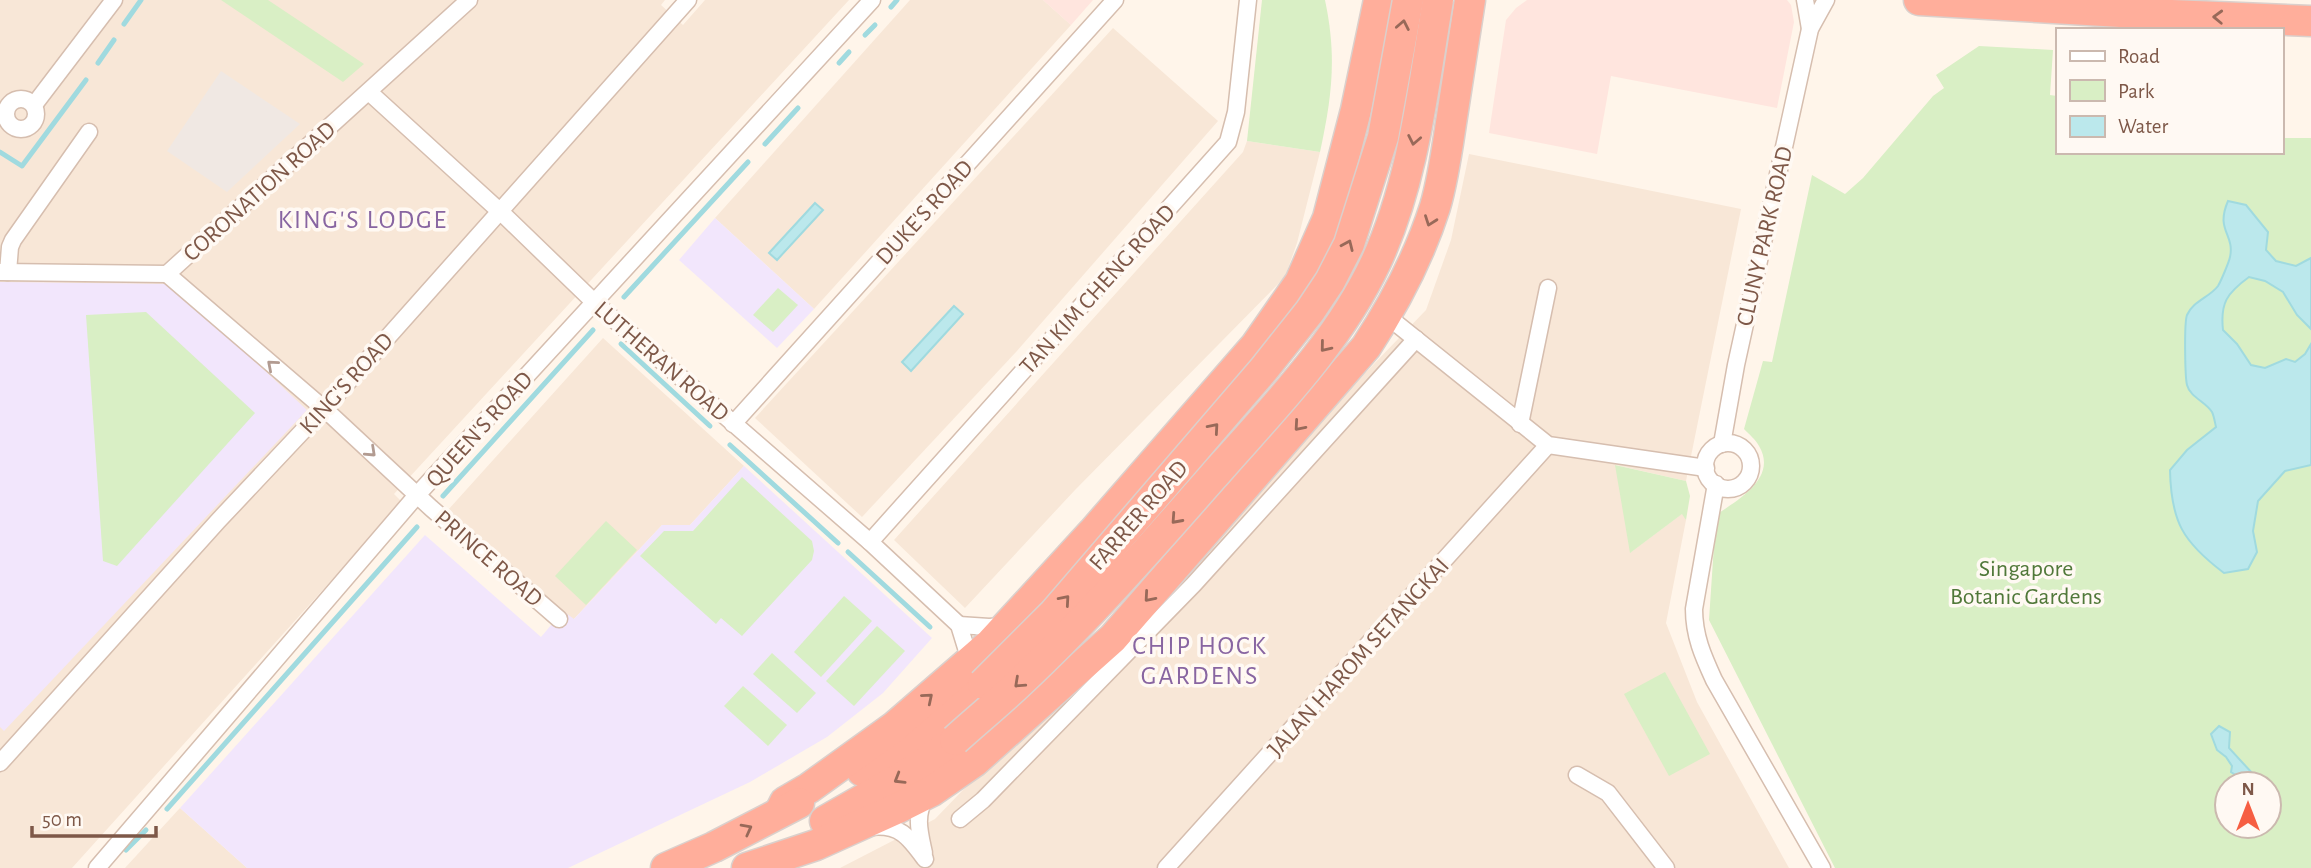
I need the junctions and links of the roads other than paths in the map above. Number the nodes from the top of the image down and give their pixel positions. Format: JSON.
{"nodes":[{"id":1,"x":114,"y":0,"type":"edge"},
{"id":2,"x":470,"y":0,"type":"edge"},
{"id":3,"x":688,"y":0,"type":"edge"},
{"id":4,"x":872,"y":0,"type":"edge"},
{"id":5,"x":1115,"y":0,"type":"edge"},
{"id":6,"x":1248,"y":0,"type":"edge"},
{"id":7,"x":1355,"y":0,"type":"edge"},
{"id":8,"x":1379,"y":0,"type":"edge"},
{"id":9,"x":1408,"y":0,"type":"edge"},
{"id":10,"x":1438,"y":0,"type":"edge"},
{"id":11,"x":1469,"y":0,"type":"edge"},
{"id":12,"x":1487,"y":0,"type":"edge"},
{"id":13,"x":1805,"y":0,"type":"edge"},
{"id":14,"x":1826,"y":0,"type":"edge"},
{"id":15,"x":1919,"y":0,"type":"edge"},
{"id":16,"x":2269,"y":0,"type":"edge"},
{"id":17,"x":2311,"y":4,"type":"edge"},
{"id":18,"x":2311,"y":21,"type":"edge"},
{"id":19,"x":1810,"y":29,"type":"junction"},
{"id":20,"x":1369,"y":46,"type":"junction"},
{"id":21,"x":1463,"y":50,"type":"junction"},
{"id":22,"x":369,"y":92,"type":"junction"},
{"id":23,"x":34,"y":105,"type":"dead end"},
{"id":24,"x":1356,"y":110,"type":"junction"},
{"id":25,"x":1451,"y":122,"type":"junction"},
{"id":26,"x":89,"y":132,"type":"dead end"},
{"id":27,"x":499,"y":211,"type":"junction"},
{"id":28,"x":4,"y":272,"type":"edge"},
{"id":29,"x":167,"y":274,"type":"junction"},
{"id":30,"x":1548,"y":288,"type":"dead end"},
{"id":31,"x":594,"y":302,"type":"junction"},
{"id":32,"x":1387,"y":316,"type":"junction"},
{"id":33,"x":1416,"y":339,"type":"junction"},
{"id":34,"x":323,"y":410,"type":"junction"},
{"id":35,"x":733,"y":424,"type":"junction"},
{"id":36,"x":1520,"y":424,"type":"junction"},
{"id":37,"x":1722,"y":444,"type":"junction"},
{"id":38,"x":1548,"y":445,"type":"junction"},
{"id":39,"x":1706,"y":468,"type":"junction"},
{"id":40,"x":1716,"y":484,"type":"junction"},
{"id":41,"x":417,"y":495,"type":"junction"},
{"id":42,"x":870,"y":542,"type":"junction"},
{"id":43,"x":559,"y":620,"type":"dead end"},
{"id":44,"x":959,"y":625,"type":"junction"},
{"id":45,"x":1006,"y":625,"type":"junction"},
{"id":46,"x":973,"y":676,"type":"junction"},
{"id":47,"x":0,"y":762,"type":"edge"},
{"id":48,"x":1577,"y":775,"type":"dead end"},
{"id":49,"x":932,"y":791,"type":"junction"},
{"id":50,"x":960,"y":819,"type":"dead end"},
{"id":51,"x":847,"y":830,"type":"junction"},
{"id":52,"x":927,"y":863,"type":"edge"},
{"id":53,"x":1817,"y":867,"type":"edge"},
{"id":54,"x":97,"y":868,"type":"edge"},
{"id":55,"x":666,"y":868,"type":"edge"},
{"id":56,"x":738,"y":868,"type":"edge"},
{"id":57,"x":747,"y":868,"type":"edge"},
{"id":58,"x":1166,"y":868,"type":"edge"},
{"id":59,"x":1666,"y":868,"type":"edge"}],
"edges":[{"from":1,"to":23,"type":"street"},
{"from":2,"to":22,"type":"street","name":"CORONATION ROAD"},
{"from":3,"to":27,"type":"street","name":"KING'S ROAD"},
{"from":4,"to":31,"type":"street","name":"QUEEN'S ROAD"},
{"from":5,"to":35,"type":"street","name":"DUKE'S ROAD"},
{"from":6,"to":42,"type":"street","name":"TAN KIM CHENG ROAD"},
{"from":7,"to":20,"type":"highway"},
{"from":8,"to":20,"type":"highway"},
{"from":46,"to":9,"type":"highway","name":"FARRER ROAD","one_way":true,"bridge":true},
{"from":10,"to":56,"type":"highway","name":"FARRER ROAD","one_way":true,"bridge":true},
{"from":11,"to":21,"type":"highway"},
{"from":12,"to":21,"type":"highway"},
{"from":13,"to":19,"type":"street","name":"CLUNY PARK ROAD"},
{"from":14,"to":19,"type":"street","name":"CLUNY PARK ROAD"},
{"from":18,"to":15,"type":"highway","one_way":true},
{"from":16,"to":17,"type":"highway"},
{"from":19,"to":37,"type":"street","name":"CLUNY PARK ROAD"},
{"from":20,"to":24,"type":"highway"},
{"from":21,"to":25,"type":"highway"},
{"from":22,"to":27,"type":"street","name":"LUTHERAN ROAD"},
{"from":22,"to":29,"type":"street","name":"CORONATION ROAD"},
{"from":24,"to":25,"type":"highway"},
{"from":24,"to":45,"type":"highway"},
{"from":25,"to":32,"type":"highway","one_way":true},
{"from":26,"to":28,"type":"street","name":"CORONATION ROAD"},
{"from":27,"to":31,"type":"street","name":"LUTHERAN ROAD"},
{"from":27,"to":34,"type":"street","name":"KING'S ROAD"},
{"from":28,"to":29,"type":"street","name":"CORONATION ROAD"},
{"from":34,"to":29,"type":"street","name":"PRINCE ROAD","one_way":true},
{"from":30,"to":36,"type":"street"},
{"from":31,"to":35,"type":"street","name":"LUTHERAN ROAD"},
{"from":31,"to":41,"type":"street","name":"QUEEN'S ROAD"},
{"from":32,"to":33,"type":"street"},
{"from":32,"to":49,"type":"highway","one_way":true},
{"from":33,"to":36,"type":"street"},
{"from":33,"to":50,"type":"street"},
{"from":34,"to":41,"type":"street","name":"PRINCE ROAD","one_way":true},
{"from":34,"to":47,"type":"street","name":"KING'S ROAD"},
{"from":35,"to":42,"type":"street","name":"LUTHERAN ROAD"},
{"from":36,"to":38,"type":"street"},
{"from":37,"to":39,"type":"street"},
{"from":37,"to":40,"type":"street"},
{"from":38,"to":39,"type":"street"},
{"from":38,"to":58,"type":"street","name":"JALAN HAROM SETANGKAI"},
{"from":39,"to":40,"type":"street"},
{"from":40,"to":53,"type":"street"},
{"from":41,"to":43,"type":"street","name":"PRINCE ROAD"},
{"from":41,"to":54,"type":"street","name":"QUEEN'S ROAD"},
{"from":42,"to":44,"type":"street","name":"LUTHERAN ROAD"},
{"from":44,"to":45,"type":"street"},
{"from":44,"to":46,"type":"street"},
{"from":45,"to":46,"type":"highway"},
{"from":55,"to":46,"type":"highway","name":"FARRER ROAD","one_way":true},
{"from":48,"to":59,"type":"street"},
{"from":49,"to":51,"type":"highway"},
{"from":49,"to":52,"type":"street"},
{"from":51,"to":52,"type":"street"},
{"from":51,"to":57,"type":"highway"}]}
